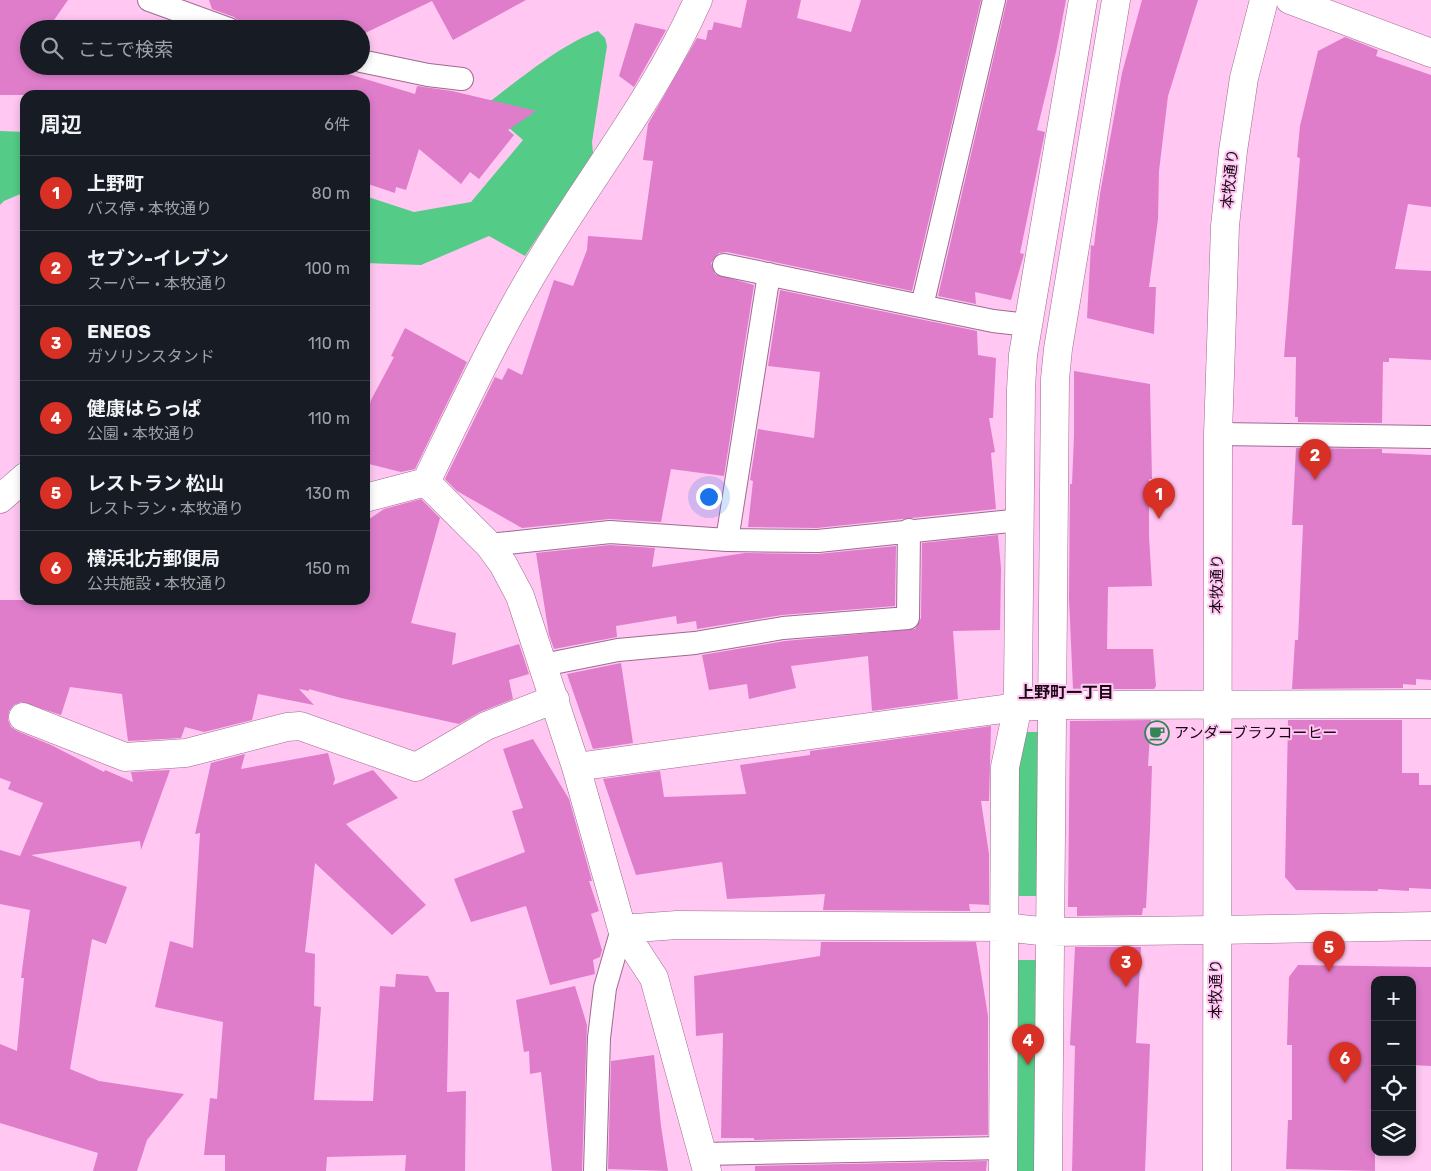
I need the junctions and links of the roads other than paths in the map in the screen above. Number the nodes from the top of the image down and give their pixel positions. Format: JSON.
{"nodes":[{"id":1,"x":150,"y":0,"type":"edge"},
{"id":2,"x":698,"y":0,"type":"edge"},
{"id":3,"x":994,"y":0,"type":"edge"},
{"id":4,"x":1084,"y":0,"type":"edge"},
{"id":5,"x":1116,"y":0,"type":"edge"},
{"id":6,"x":1264,"y":0,"type":"edge"},
{"id":7,"x":1290,"y":0,"type":"edge"},
{"id":8,"x":204,"y":20,"type":"edge"},
{"id":9,"x":1431,"y":52,"type":"edge"},
{"id":10,"x":370,"y":63,"type":"edge"},
{"id":11,"x":462,"y":79,"type":"dead end"},
{"id":12,"x":724,"y":265,"type":"dead end"},
{"id":13,"x":769,"y":274,"type":"junction"},
{"id":14,"x":922,"y":306,"type":"junction"},
{"id":15,"x":1028,"y":325,"type":"junction"},
{"id":16,"x":1218,"y":434,"type":"junction"},
{"id":17,"x":1431,"y":437,"type":"edge"},
{"id":18,"x":20,"y":481,"type":"edge"},
{"id":19,"x":426,"y":482,"type":"junction"},
{"id":20,"x":370,"y":497,"type":"edge"},
{"id":21,"x":0,"y":499,"type":"edge"},
{"id":22,"x":1020,"y":520,"type":"junction"},
{"id":23,"x":909,"y":530,"type":"junction"},
{"id":24,"x":727,"y":540,"type":"junction"},
{"id":25,"x":489,"y":545,"type":"junction"},
{"id":26,"x":543,"y":665,"type":"junction"},
{"id":27,"x":555,"y":699,"type":"junction"},
{"id":28,"x":1216,"y":703,"type":"junction"},
{"id":29,"x":1431,"y":704,"type":"edge"},
{"id":30,"x":1053,"y":705,"type":"junction"},
{"id":31,"x":1017,"y":708,"type":"junction"},
{"id":32,"x":23,"y":717,"type":"dead end"},
{"id":33,"x":576,"y":767,"type":"junction"},
{"id":34,"x":1431,"y":926,"type":"edge"},
{"id":35,"x":1004,"y":927,"type":"junction"},
{"id":36,"x":622,"y":929,"type":"junction"},
{"id":37,"x":1216,"y":930,"type":"junction"},
{"id":38,"x":1049,"y":932,"type":"junction"},
{"id":39,"x":1003,"y":1160,"type":"edge"},
{"id":40,"x":705,"y":1162,"type":"edge"},
{"id":41,"x":595,"y":1171,"type":"edge"},
{"id":42,"x":1048,"y":1171,"type":"edge"},
{"id":43,"x":1216,"y":1171,"type":"edge"}],
"edges":[{"from":1,"to":8,"type":"lane"},
{"from":2,"to":19,"type":"street"},
{"from":3,"to":14,"type":"lane"},
{"from":4,"to":15,"type":"street"},
{"from":5,"to":30,"type":"street"},
{"from":6,"to":16,"type":"street","name":"本牧通り"},
{"from":7,"to":9,"type":"street"},
{"from":10,"to":11,"type":"lane"},
{"from":12,"to":13,"type":"lane"},
{"from":13,"to":14,"type":"lane"},
{"from":13,"to":24,"type":"lane"},
{"from":14,"to":15,"type":"lane"},
{"from":15,"to":22,"type":"street"},
{"from":16,"to":17,"type":"lane"},
{"from":16,"to":28,"type":"street","name":"本牧通り"},
{"from":18,"to":21,"type":"street"},
{"from":19,"to":20,"type":"street"},
{"from":19,"to":25,"type":"street"},
{"from":22,"to":23,"type":"lane"},
{"from":22,"to":31,"type":"street"},
{"from":23,"to":24,"type":"lane"},
{"from":23,"to":26,"type":"lane"},
{"from":24,"to":25,"type":"lane"},
{"from":25,"to":26,"type":"street"},
{"from":26,"to":27,"type":"street"},
{"from":27,"to":32,"type":"street"},
{"from":27,"to":33,"type":"street"},
{"from":28,"to":29,"type":"street"},
{"from":28,"to":30,"type":"street"},
{"from":28,"to":37,"type":"street","name":"本牧通り"},
{"from":30,"to":31,"type":"street"},
{"from":30,"to":38,"type":"street"},
{"from":31,"to":33,"type":"street"},
{"from":31,"to":35,"type":"street"},
{"from":33,"to":36,"type":"street"},
{"from":34,"to":37,"type":"street"},
{"from":35,"to":36,"type":"street"},
{"from":35,"to":38,"type":"street"},
{"from":35,"to":39,"type":"street"},
{"from":36,"to":40,"type":"street"},
{"from":36,"to":41,"type":"lane"},
{"from":37,"to":38,"type":"street"},
{"from":37,"to":43,"type":"street","name":"本牧通り"},
{"from":38,"to":42,"type":"street"},
{"from":39,"to":40,"type":"lane"}]}
